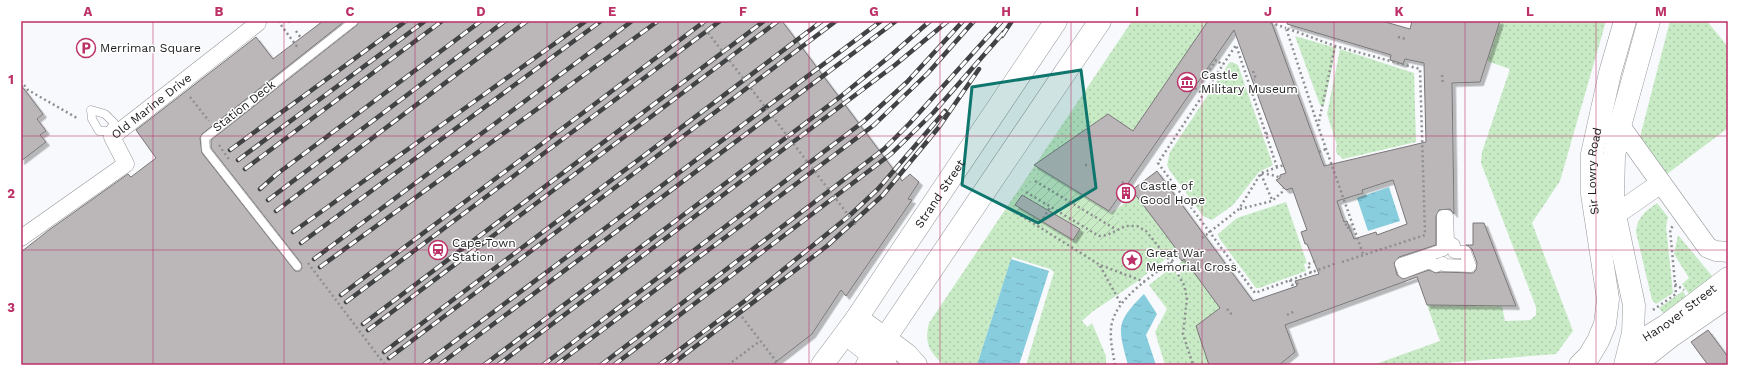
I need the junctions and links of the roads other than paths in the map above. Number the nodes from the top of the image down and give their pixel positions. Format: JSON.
{"nodes":[{"id":1,"x":256,"y":21,"type":"edge"},
{"id":2,"x":354,"y":21,"type":"edge"},
{"id":3,"x":1056,"y":21,"type":"edge"},
{"id":4,"x":1100,"y":21,"type":"edge"},
{"id":5,"x":1625,"y":21,"type":"edge"},
{"id":6,"x":1649,"y":21,"type":"edge"},
{"id":7,"x":1599,"y":119,"type":"junction"},
{"id":8,"x":1620,"y":126,"type":"junction"},
{"id":9,"x":1661,"y":183,"type":"junction"},
{"id":10,"x":1443,"y":216,"type":"joint"},
{"id":11,"x":1606,"y":218,"type":"junction"},
{"id":12,"x":21,"y":238,"type":"edge"},
{"id":13,"x":1728,"y":252,"type":"edge"},
{"id":14,"x":297,"y":266,"type":"dead end"},
{"id":15,"x":1728,"y":277,"type":"edge"},
{"id":16,"x":1728,"y":298,"type":"edge"},
{"id":17,"x":852,"y":326,"type":"junction"},
{"id":18,"x":878,"y":356,"type":"edge"},
{"id":19,"x":1630,"y":359,"type":"edge"},
{"id":20,"x":822,"y":365,"type":"edge"},
{"id":21,"x":916,"y":365,"type":"edge"},
{"id":22,"x":1580,"y":365,"type":"edge"},
{"id":23,"x":1608,"y":365,"type":"edge"}],
"edges":[{"from":1,"to":12,"type":"street","name":"Old Marine Drive"},
{"from":2,"to":14,"type":"lane","name":"Station Deck"},
{"from":3,"to":17,"type":"main road","name":"Strand Street"},
{"from":4,"to":18,"type":"main road"},
{"from":5,"to":7,"type":"main road","name":"Sir Lowry Road"},
{"from":6,"to":8,"type":"main road","name":"Sir Lowry Road"},
{"from":7,"to":8,"type":"street"},
{"from":7,"to":11,"type":"main road","name":"Sir Lowry Road"},
{"from":8,"to":9,"type":"street"},
{"from":8,"to":11,"type":"main road","name":"Sir Lowry Road"},
{"from":9,"to":11,"type":"street"},
{"from":9,"to":13,"type":"street"},
{"from":10,"to":10,"type":"street"},
{"from":11,"to":19,"type":"main road","name":"Sir Lowry Road"},
{"from":11,"to":22,"type":"main road","name":"Sir Lowry Road"},
{"from":15,"to":19,"type":"street","name":"Hanover Street"},
{"from":16,"to":19,"type":"street","name":"Hanover Street"},
{"from":17,"to":18,"type":"main road"},
{"from":17,"to":20,"type":"main road","name":"Strand Street"},
{"from":18,"to":21,"type":"main road"},
{"from":19,"to":23,"type":"main road"}]}
